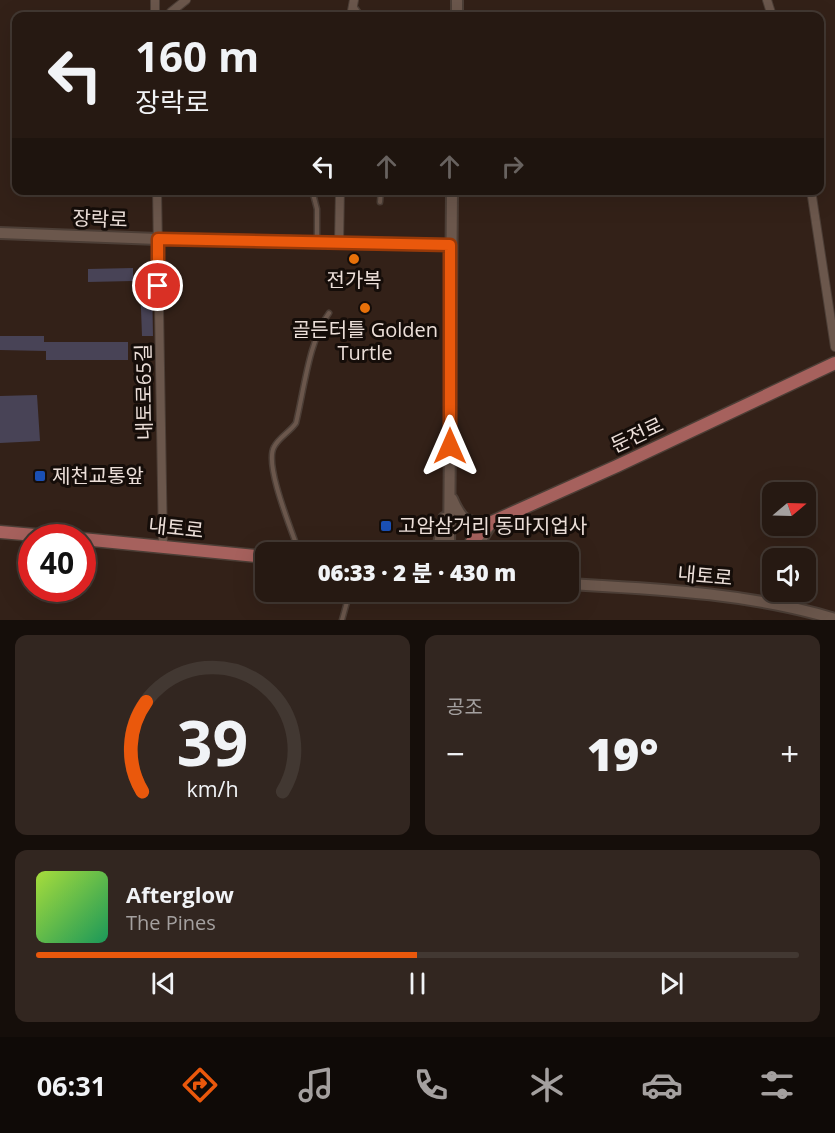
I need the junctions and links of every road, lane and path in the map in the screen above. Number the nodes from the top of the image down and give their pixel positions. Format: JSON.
{"nodes":[{"id":1,"x":186,"y":0,"type":"edge"},
{"id":2,"x":171,"y":12,"type":"edge"},
{"id":3,"x":157,"y":195,"type":"edge"},
{"id":4,"x":313,"y":195,"type":"edge"},
{"id":5,"x":340,"y":195,"type":"edge"},
{"id":6,"x":381,"y":195,"type":"edge"},
{"id":7,"x":452,"y":195,"type":"edge"},
{"id":8,"x":812,"y":195,"type":"edge"},
{"id":9,"x":380,"y":202,"type":"dead end"},
{"id":10,"x":0,"y":233,"type":"edge"},
{"id":11,"x":158,"y":239,"type":"junction"},
{"id":12,"x":317,"y":242,"type":"junction"},
{"id":13,"x":339,"y":243,"type":"junction"},
{"id":14,"x":450,"y":245,"type":"junction"},
{"id":15,"x":329,"y":313,"type":"dead end"},
{"id":16,"x":835,"y":347,"type":"edge"},
{"id":17,"x":835,"y":363,"type":"edge"},
{"id":18,"x":449,"y":490,"type":"junction"},
{"id":19,"x":492,"y":522,"type":"junction"},
{"id":20,"x":0,"y":532,"type":"edge"},
{"id":21,"x":18,"y":534,"type":"edge"},
{"id":22,"x":96,"y":540,"type":"edge"},
{"id":23,"x":296,"y":542,"type":"edge"},
{"id":24,"x":439,"y":542,"type":"edge"},
{"id":25,"x":449,"y":542,"type":"edge"},
{"id":26,"x":472,"y":542,"type":"edge"},
{"id":27,"x":481,"y":542,"type":"edge"},
{"id":28,"x":163,"y":545,"type":"junction"},
{"id":29,"x":255,"y":556,"type":"edge"},
{"id":30,"x":579,"y":585,"type":"edge"},
{"id":31,"x":347,"y":602,"type":"edge"},
{"id":32,"x":835,"y":619,"type":"edge"},
{"id":33,"x":342,"y":620,"type":"edge"}],
"edges":[{"from":1,"to":2,"type":"street"},
{"from":3,"to":11,"type":"street","name":"내토로65길"},
{"from":4,"to":12,"type":"lane"},
{"from":5,"to":13,"type":"street"},
{"from":6,"to":9,"type":"lane"},
{"from":7,"to":14,"type":"street"},
{"from":8,"to":16,"type":"street"},
{"from":10,"to":11,"type":"street","name":"장락로"},
{"from":11,"to":12,"type":"street","name":"장락로"},
{"from":11,"to":28,"type":"street","name":"내토로65길"},
{"from":12,"to":13,"type":"street","name":"장락로"},
{"from":13,"to":14,"type":"street","name":"장락로"},
{"from":14,"to":18,"type":"street"},
{"from":15,"to":23,"type":"lane"},
{"from":17,"to":19,"type":"main road","name":"둔전로"},
{"from":18,"to":19,"type":"street"},
{"from":18,"to":24,"type":"street"},
{"from":18,"to":25,"type":"street"},
{"from":19,"to":26,"type":"main road","name":"둔전로"},
{"from":19,"to":27,"type":"street"},
{"from":20,"to":21,"type":"main road"},
{"from":22,"to":28,"type":"main road","name":"내토로"},
{"from":28,"to":29,"type":"main road","name":"내토로"},
{"from":30,"to":32,"type":"street","name":"내토로"},
{"from":31,"to":33,"type":"lane"}]}
